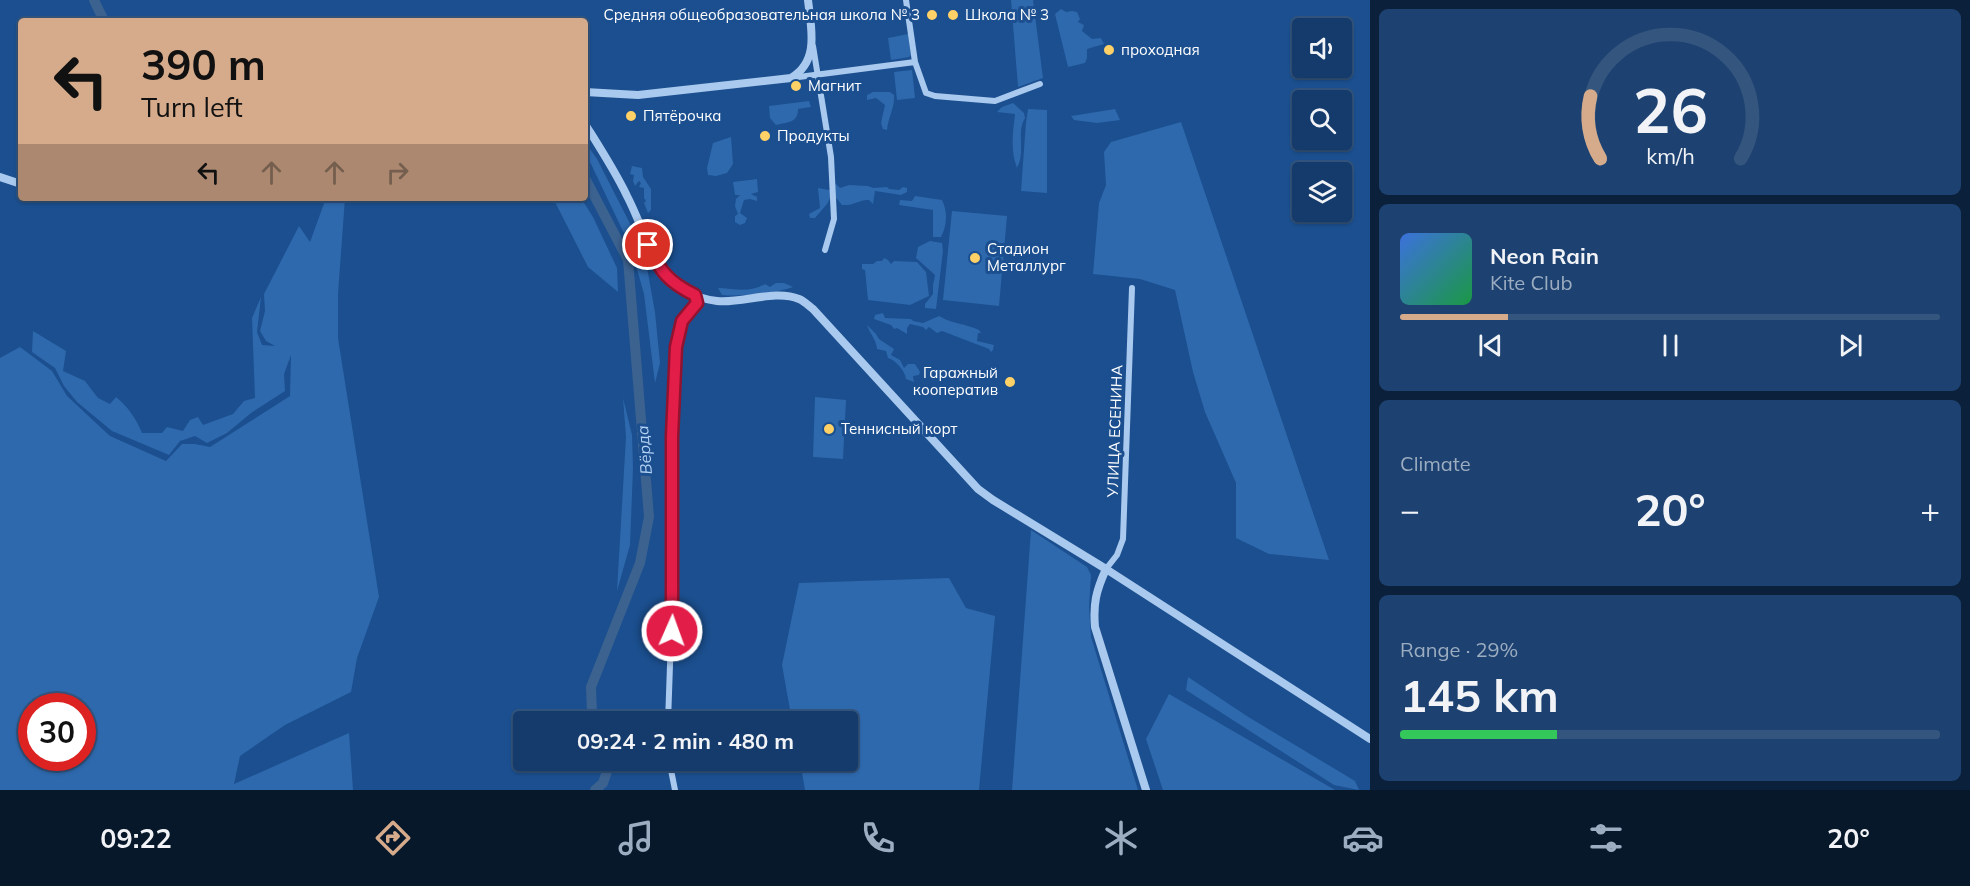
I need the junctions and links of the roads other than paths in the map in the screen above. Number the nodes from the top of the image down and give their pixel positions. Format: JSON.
{"nodes":[{"id":1,"x":808,"y":0,"type":"edge"},
{"id":2,"x":906,"y":0,"type":"edge"},
{"id":3,"x":812,"y":39,"type":"junction"},
{"id":4,"x":915,"y":62,"type":"junction"},
{"id":5,"x":817,"y":75,"type":"junction"},
{"id":6,"x":791,"y":78,"type":"junction"},
{"id":7,"x":1040,"y":84,"type":"dead end"},
{"id":8,"x":588,"y":92,"type":"edge"},
{"id":9,"x":588,"y":129,"type":"edge"},
{"id":10,"x":0,"y":177,"type":"edge"},
{"id":11,"x":18,"y":183,"type":"edge"},
{"id":12,"x":825,"y":250,"type":"dead end"},
{"id":13,"x":1132,"y":288,"type":"dead end"},
{"id":14,"x":695,"y":295,"type":"junction"},
{"id":15,"x":1106,"y":569,"type":"junction"},
{"id":16,"x":668,"y":711,"type":"edge"},
{"id":17,"x":1370,"y":739,"type":"edge"},
{"id":18,"x":671,"y":771,"type":"edge"},
{"id":19,"x":675,"y":790,"type":"edge"},
{"id":20,"x":1146,"y":790,"type":"edge"}],
"edges":[{"from":1,"to":3,"type":"street"},
{"from":2,"to":4,"type":"street"},
{"from":3,"to":5,"type":"street"},
{"from":3,"to":6,"type":"street"},
{"from":4,"to":5,"type":"street"},
{"from":4,"to":7,"type":"street"},
{"from":5,"to":6,"type":"street"},
{"from":5,"to":12,"type":"street"},
{"from":6,"to":8,"type":"street"},
{"from":9,"to":14,"type":"street"},
{"from":10,"to":11,"type":"street"},
{"from":13,"to":15,"type":"street","name":"УЛИЦА ЕСЕНИНА"},
{"from":14,"to":15,"type":"street"},
{"from":14,"to":16,"type":"street"},
{"from":15,"to":17,"type":"street"},
{"from":15,"to":20,"type":"street"},
{"from":18,"to":19,"type":"street"}]}
